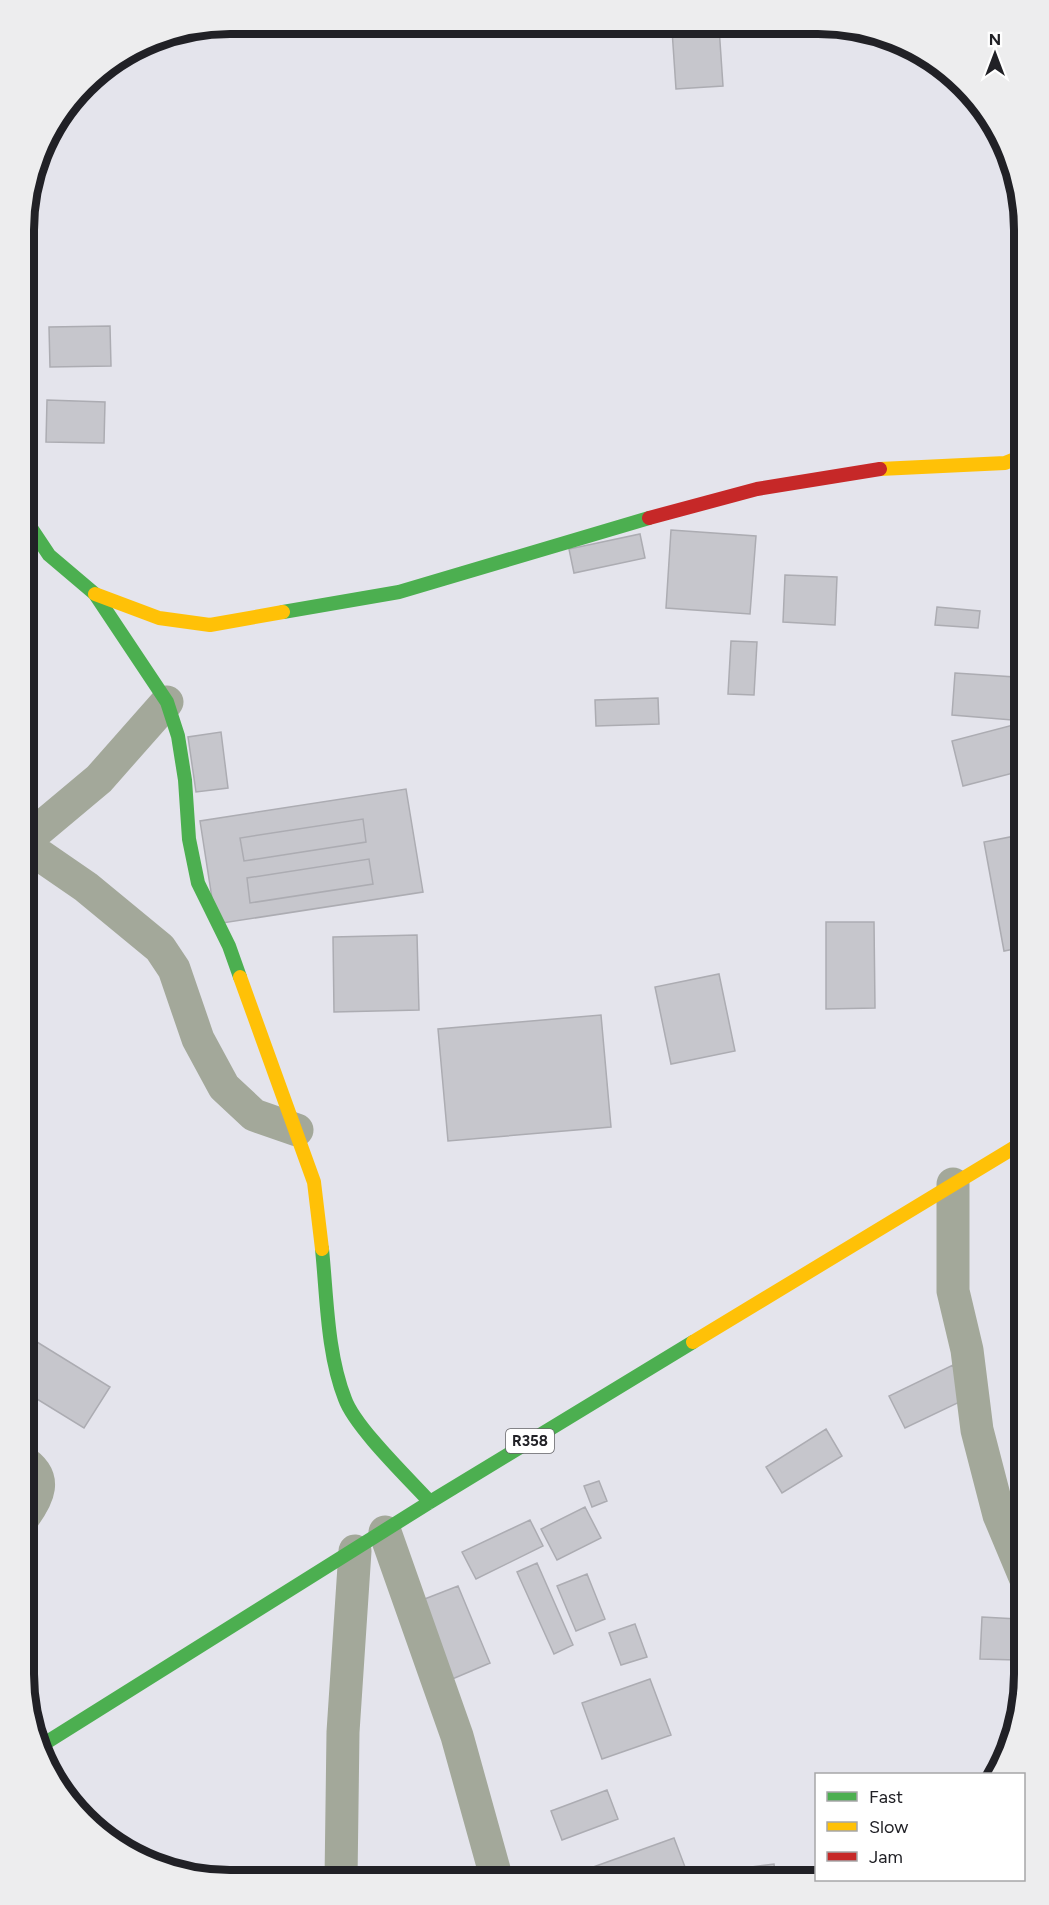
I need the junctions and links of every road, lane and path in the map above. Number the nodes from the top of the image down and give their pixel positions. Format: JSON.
{"nodes":[{"id":1,"x":1015,"y":459,"type":"edge"},
{"id":2,"x":34,"y":532,"type":"edge"},
{"id":3,"x":95,"y":594,"type":"junction"},
{"id":4,"x":167,"y":702,"type":"junction"},
{"id":5,"x":34,"y":835,"type":"edge"},
{"id":6,"x":34,"y":849,"type":"edge"},
{"id":7,"x":297,"y":1130,"type":"junction"},
{"id":8,"x":1014,"y":1147,"type":"edge"},
{"id":9,"x":953,"y":1184,"type":"junction"},
{"id":10,"x":34,"y":1459,"type":"edge"},
{"id":11,"x":430,"y":1502,"type":"junction"},
{"id":12,"x":34,"y":1515,"type":"edge"},
{"id":13,"x":385,"y":1532,"type":"junction"},
{"id":14,"x":355,"y":1551,"type":"junction"},
{"id":15,"x":1014,"y":1552,"type":"edge"},
{"id":16,"x":47,"y":1742,"type":"edge"},
{"id":17,"x":341,"y":1870,"type":"edge"},
{"id":18,"x":494,"y":1870,"type":"edge"}],
"edges":[{"from":1,"to":3,"type":"street"},
{"from":2,"to":3,"type":"street"},
{"from":3,"to":4,"type":"street"},
{"from":4,"to":5,"type":"street"},
{"from":4,"to":7,"type":"street"},
{"from":6,"to":7,"type":"street"},
{"from":7,"to":11,"type":"street"},
{"from":8,"to":9,"type":"street","number":"R358"},
{"from":9,"to":11,"type":"street","number":"R358"},
{"from":9,"to":15,"type":"street"},
{"from":10,"to":12,"type":"lane"},
{"from":11,"to":13,"type":"street","number":"R358"},
{"from":13,"to":14,"type":"street","number":"R358"},
{"from":13,"to":18,"type":"street"},
{"from":14,"to":16,"type":"street","number":"R358"},
{"from":14,"to":17,"type":"street"}]}
